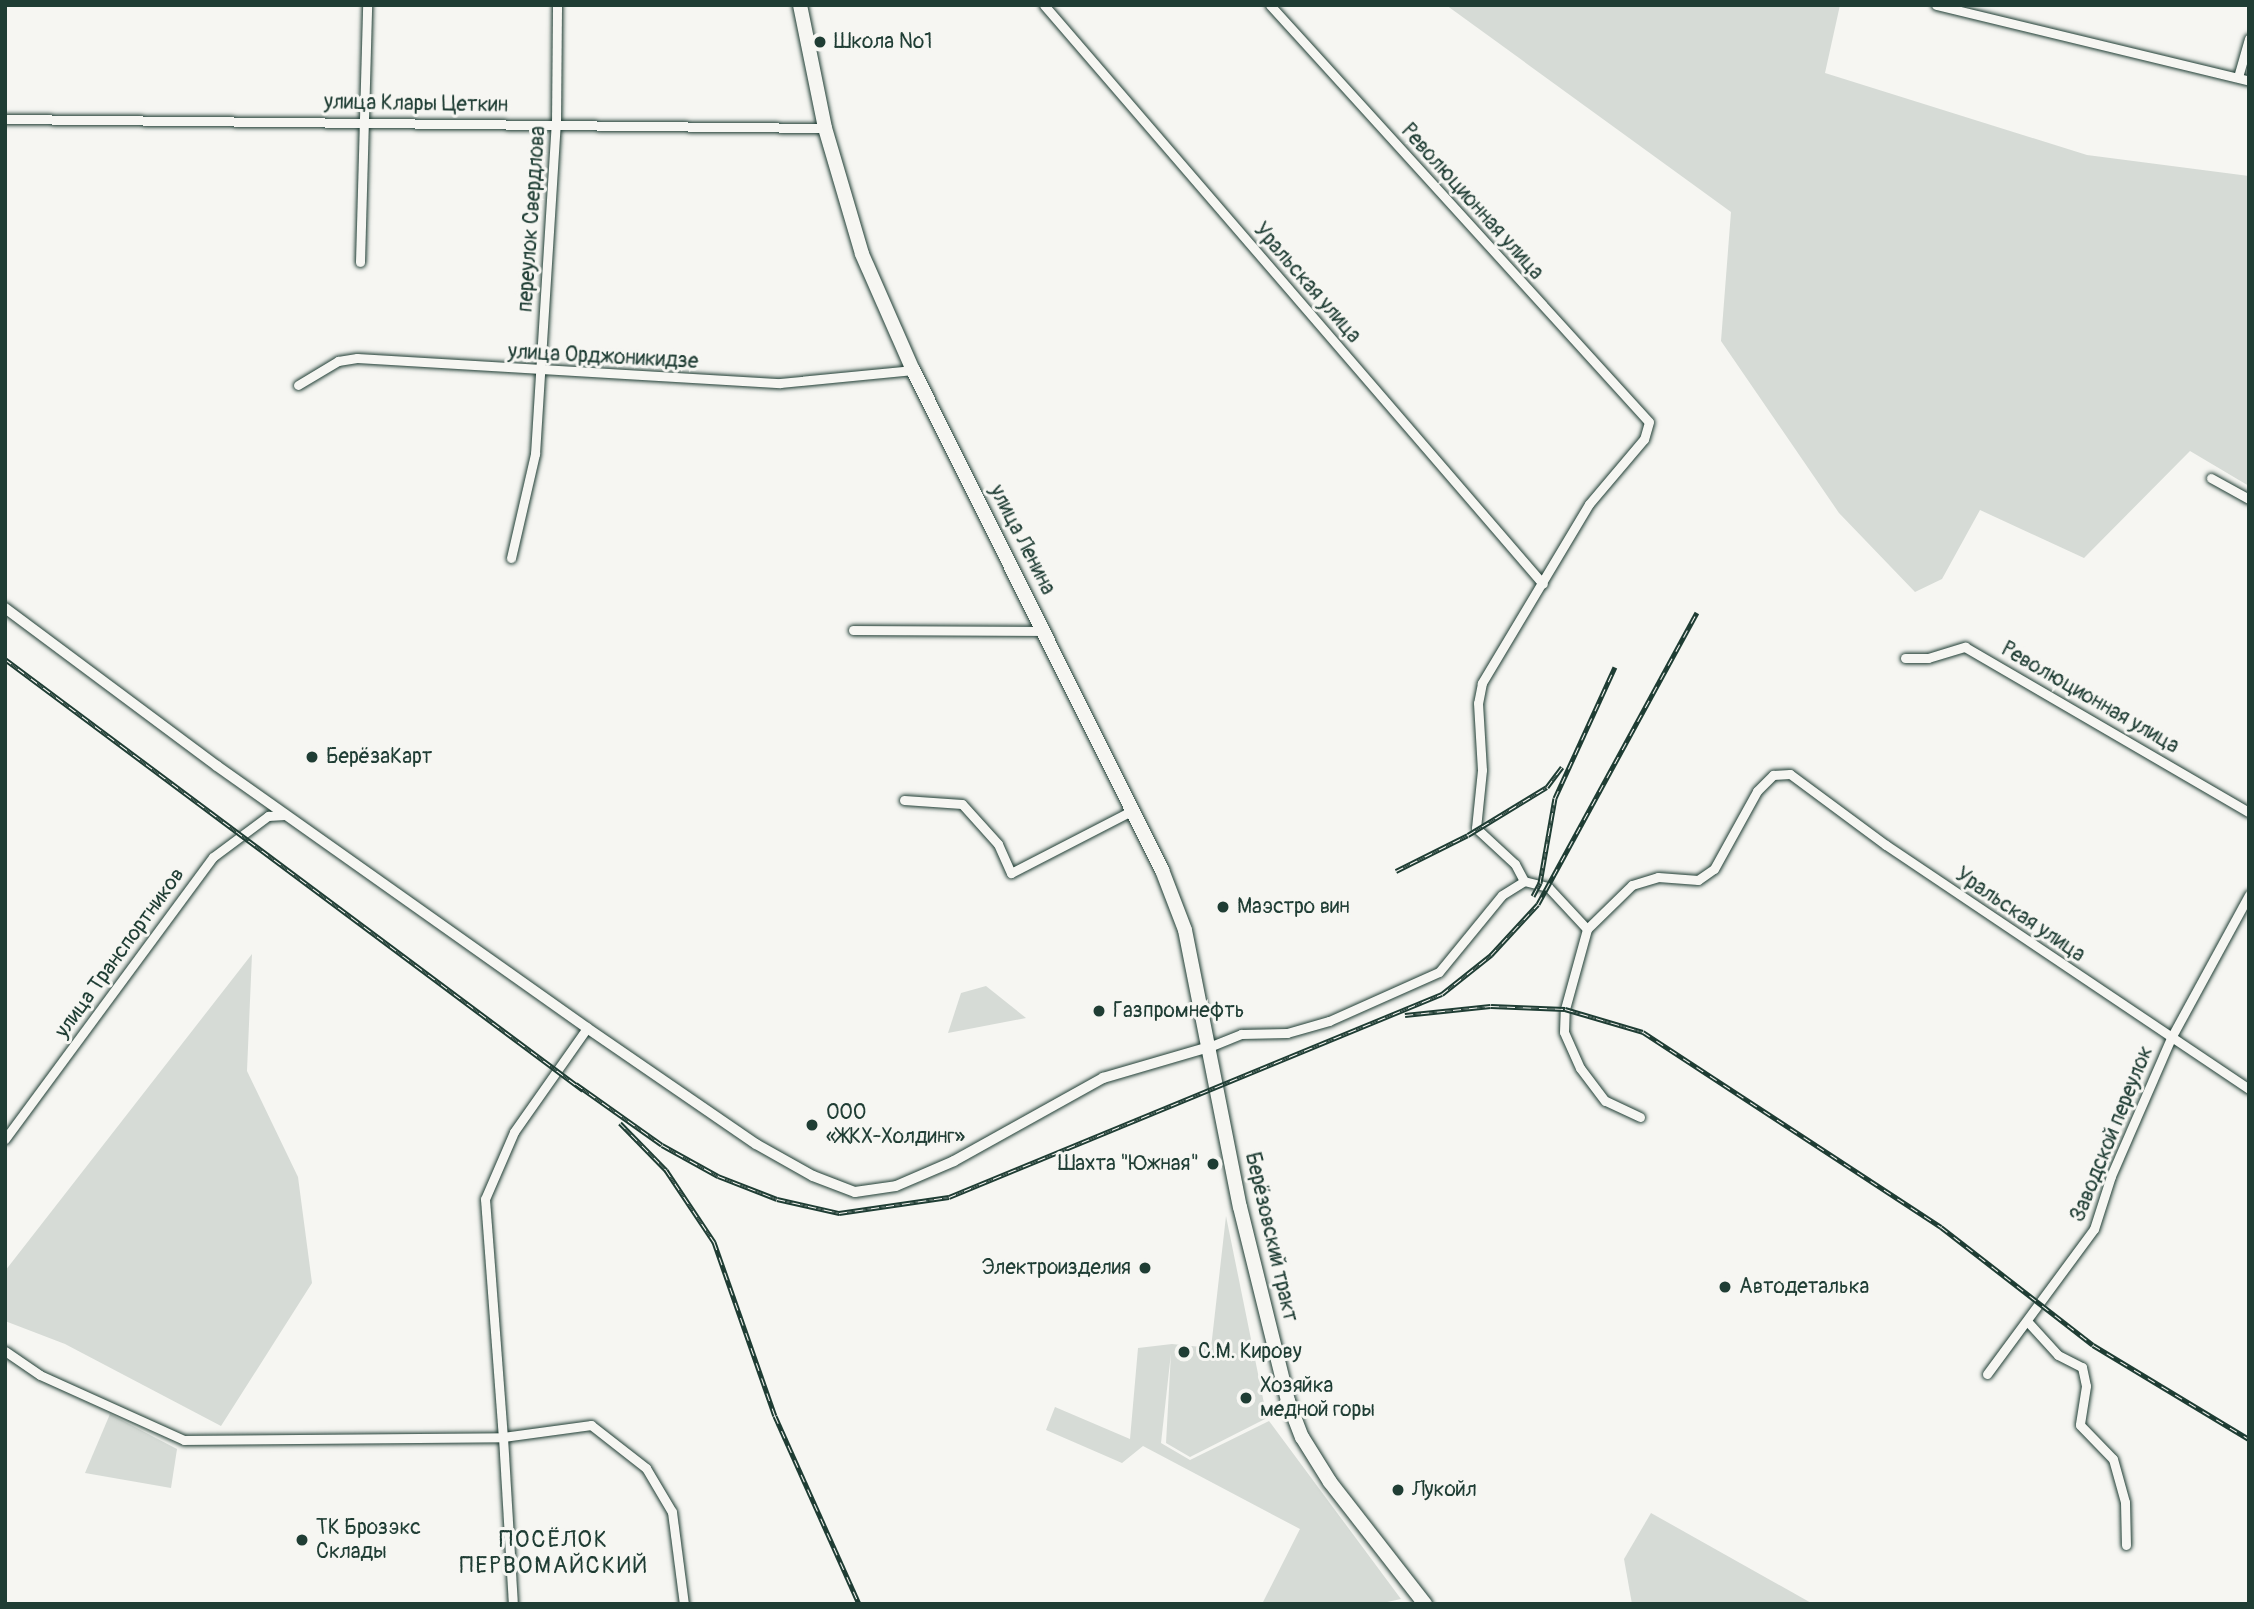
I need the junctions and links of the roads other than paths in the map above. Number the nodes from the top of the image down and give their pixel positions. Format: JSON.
{"nodes":[{"id":1,"x":367,"y":5,"type":"edge"},
{"id":2,"x":557,"y":5,"type":"edge"},
{"id":3,"x":800,"y":5,"type":"edge"},
{"id":4,"x":1044,"y":5,"type":"edge"},
{"id":5,"x":1270,"y":5,"type":"edge"},
{"id":6,"x":1936,"y":5,"type":"edge"},
{"id":7,"x":2249,"y":39,"type":"edge"},
{"id":8,"x":2238,"y":77,"type":"junction"},
{"id":9,"x":2249,"y":80,"type":"edge"},
{"id":10,"x":5,"y":118,"type":"edge"},
{"id":11,"x":366,"y":120,"type":"junction"},
{"id":12,"x":556,"y":123,"type":"junction"},
{"id":13,"x":825,"y":128,"type":"junction"},
{"id":14,"x":360,"y":262,"type":"dead end"},
{"id":15,"x":913,"y":370,"type":"junction"},
{"id":16,"x":539,"y":372,"type":"junction"},
{"id":17,"x":298,"y":385,"type":"dead end"},
{"id":18,"x":2211,"y":478,"type":"dead end"},
{"id":19,"x":2249,"y":499,"type":"edge"},
{"id":20,"x":511,"y":558,"type":"dead end"},
{"id":21,"x":1543,"y":584,"type":"junction"},
{"id":22,"x":5,"y":608,"type":"edge"},
{"id":23,"x":853,"y":631,"type":"dead end"},
{"id":24,"x":1044,"y":631,"type":"junction"},
{"id":25,"x":1905,"y":657,"type":"dead end"},
{"id":26,"x":904,"y":800,"type":"dead end"},
{"id":27,"x":1133,"y":810,"type":"junction"},
{"id":28,"x":2249,"y":811,"type":"edge"},
{"id":29,"x":285,"y":815,"type":"junction"},
{"id":30,"x":1524,"y":881,"type":"junction"},
{"id":31,"x":2249,"y":895,"type":"edge"},
{"id":32,"x":1587,"y":929,"type":"junction"},
{"id":33,"x":587,"y":1028,"type":"junction"},
{"id":34,"x":2171,"y":1038,"type":"junction"},
{"id":35,"x":1209,"y":1046,"type":"junction"},
{"id":36,"x":1217,"y":1088,"type":"joint"},
{"id":37,"x":2249,"y":1089,"type":"edge"},
{"id":38,"x":1640,"y":1117,"type":"dead end"},
{"id":39,"x":5,"y":1139,"type":"edge"},
{"id":40,"x":2027,"y":1321,"type":"junction"},
{"id":41,"x":5,"y":1351,"type":"edge"},
{"id":42,"x":1987,"y":1374,"type":"dead end"},
{"id":43,"x":503,"y":1437,"type":"junction"},
{"id":44,"x":2126,"y":1545,"type":"dead end"},
{"id":45,"x":513,"y":1604,"type":"edge"},
{"id":46,"x":684,"y":1604,"type":"edge"},
{"id":47,"x":1425,"y":1604,"type":"edge"}],
"edges":[{"from":1,"to":11,"type":"street"},
{"from":2,"to":12,"type":"street","name":"переулок Свердлова"},
{"from":3,"to":13,"type":"main road","name":"улица Ленина"},
{"from":4,"to":21,"type":"street","name":"Уральская улица"},
{"from":5,"to":21,"type":"street","name":"Революционная улица"},
{"from":6,"to":8,"type":"street"},
{"from":7,"to":8,"type":"street"},
{"from":8,"to":9,"type":"street"},
{"from":10,"to":11,"type":"street","name":"улица Клары Цеткин"},
{"from":11,"to":12,"type":"street","name":"улица Клары Цеткин"},
{"from":11,"to":14,"type":"street"},
{"from":12,"to":13,"type":"street","name":"улица Клары Цеткин"},
{"from":12,"to":16,"type":"street","name":"переулок Свердлова"},
{"from":13,"to":15,"type":"main road","name":"улица Ленина"},
{"from":15,"to":16,"type":"street","name":"улица Орджоникидзе"},
{"from":15,"to":24,"type":"main road","name":"улица Ленина"},
{"from":16,"to":17,"type":"street","name":"улица Орджоникидзе"},
{"from":16,"to":20,"type":"street","name":"переулок Свердлова"},
{"from":18,"to":19,"type":"street"},
{"from":21,"to":30,"type":"street"},
{"from":22,"to":29,"type":"street"},
{"from":23,"to":24,"type":"street"},
{"from":24,"to":27,"type":"main road","name":"улица Ленина"},
{"from":25,"to":28,"type":"street","name":"Революционная улица"},
{"from":26,"to":27,"type":"street"},
{"from":27,"to":35,"type":"main road","name":"улица Ленина"},
{"from":29,"to":33,"type":"street"},
{"from":29,"to":39,"type":"street","name":"улица Транспортников"},
{"from":30,"to":32,"type":"street"},
{"from":30,"to":35,"type":"street"},
{"from":31,"to":34,"type":"street","name":"Заводской переулок"},
{"from":32,"to":34,"type":"street","name":"Уральская улица"},
{"from":32,"to":38,"type":"street"},
{"from":33,"to":35,"type":"street"},
{"from":33,"to":43,"type":"street"},
{"from":34,"to":37,"type":"street","name":"Уральская улица"},
{"from":34,"to":40,"type":"street","name":"Заводской переулок"},
{"from":35,"to":36,"type":"main road","name":"улица Ленина"},
{"from":36,"to":47,"type":"main road","name":"Берёзовский тракт"},
{"from":40,"to":42,"type":"street","name":"Заводской переулок"},
{"from":40,"to":44,"type":"street"},
{"from":41,"to":43,"type":"street"},
{"from":43,"to":45,"type":"street"},
{"from":43,"to":46,"type":"street"}]}
